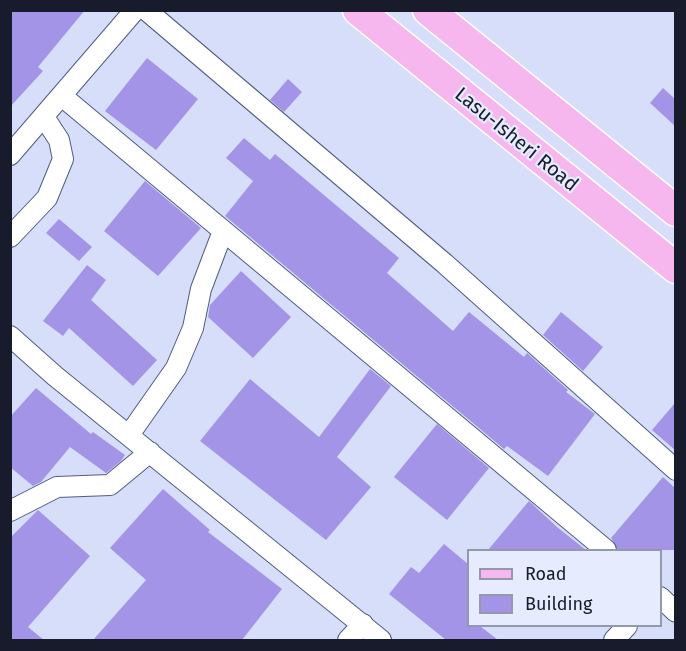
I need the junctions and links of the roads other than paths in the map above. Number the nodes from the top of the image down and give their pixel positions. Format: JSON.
{"nodes":[{"id":1,"x":135,"y":10,"type":"edge"},
{"id":2,"x":146,"y":10,"type":"edge"},
{"id":3,"x":358,"y":10,"type":"edge"},
{"id":4,"x":428,"y":10,"type":"edge"},
{"id":5,"x":496,"y":65,"type":"junction"},
{"id":6,"x":63,"y":97,"type":"junction"},
{"id":7,"x":466,"y":100,"type":"junction"},
{"id":8,"x":44,"y":117,"type":"junction"},
{"id":9,"x":10,"y":155,"type":"edge"},
{"id":10,"x":675,"y":211,"type":"edge"},
{"id":11,"x":223,"y":231,"type":"junction"},
{"id":12,"x":10,"y":237,"type":"edge"},
{"id":13,"x":675,"y":268,"type":"edge"},
{"id":14,"x":10,"y":336,"type":"edge"},
{"id":15,"x":129,"y":435,"type":"junction"},
{"id":16,"x":150,"y":452,"type":"junction"},
{"id":17,"x":675,"y":470,"type":"edge"},
{"id":18,"x":10,"y":511,"type":"edge"},
{"id":19,"x":605,"y":549,"type":"edge"},
{"id":20,"x":662,"y":599,"type":"edge"},
{"id":21,"x":675,"y":612,"type":"edge"},
{"id":22,"x":363,"y":624,"type":"junction"},
{"id":23,"x":626,"y":627,"type":"edge"},
{"id":24,"x":348,"y":640,"type":"edge"},
{"id":25,"x":381,"y":640,"type":"edge"},
{"id":26,"x":614,"y":640,"type":"edge"}],
"edges":[{"from":1,"to":6,"type":"street"},
{"from":2,"to":17,"type":"street"},
{"from":3,"to":7,"type":"main road","name":"Lasu-Isheri Road"},
{"from":4,"to":5,"type":"main road"},
{"from":5,"to":7,"type":"main road"},
{"from":5,"to":10,"type":"main road"},
{"from":6,"to":8,"type":"street"},
{"from":6,"to":11,"type":"street"},
{"from":7,"to":13,"type":"main road","name":"Lasu-Isheri Road"},
{"from":8,"to":9,"type":"street"},
{"from":8,"to":12,"type":"street"},
{"from":11,"to":15,"type":"street"},
{"from":11,"to":19,"type":"street"},
{"from":14,"to":15,"type":"street"},
{"from":15,"to":16,"type":"street"},
{"from":16,"to":18,"type":"street"},
{"from":16,"to":22,"type":"street"},
{"from":20,"to":21,"type":"street"},
{"from":22,"to":24,"type":"street"},
{"from":22,"to":25,"type":"street"},
{"from":23,"to":26,"type":"street"}]}
